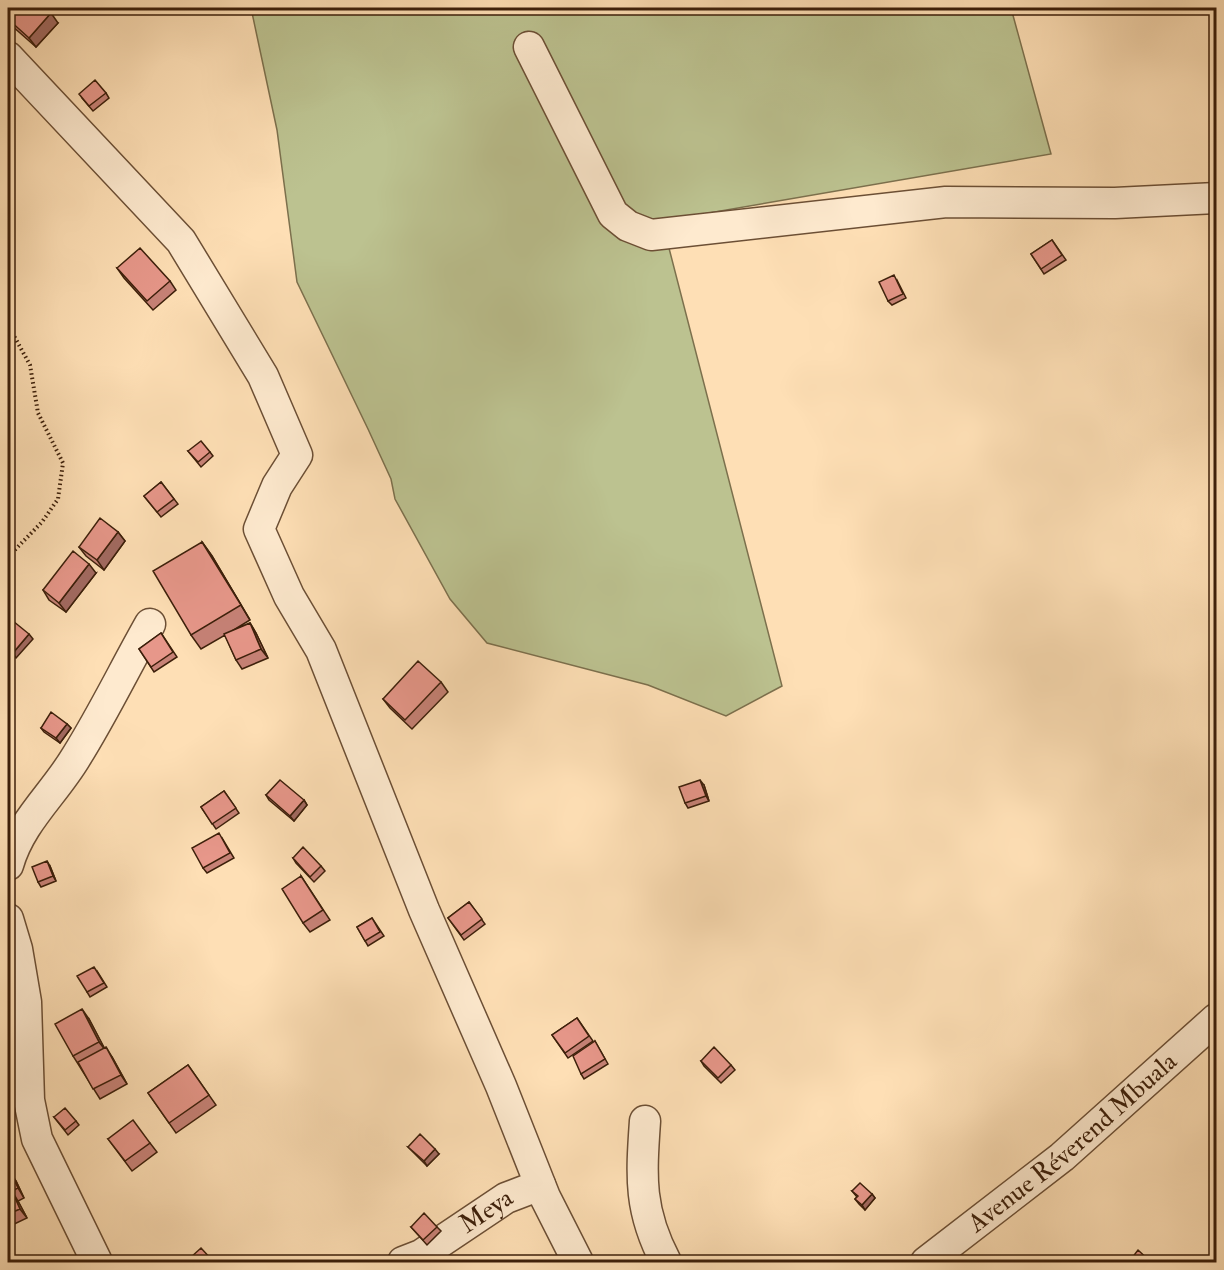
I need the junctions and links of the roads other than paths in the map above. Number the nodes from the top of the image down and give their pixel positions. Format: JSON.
{"nodes":[{"id":1,"x":529,"y":47,"type":"dead end"},
{"id":2,"x":8,"y":57,"type":"edge"},
{"id":3,"x":1216,"y":198,"type":"edge"},
{"id":4,"x":150,"y":624,"type":"dead end"},
{"id":5,"x":8,"y":865,"type":"edge"},
{"id":6,"x":8,"y":919,"type":"edge"},
{"id":7,"x":12,"y":944,"type":"edge"},
{"id":8,"x":1216,"y":1020,"type":"edge"},
{"id":9,"x":645,"y":1121,"type":"dead end"},
{"id":10,"x":540,"y":1185,"type":"junction"},
{"id":11,"x":97,"y":1263,"type":"edge"},
{"id":12,"x":403,"y":1263,"type":"edge"},
{"id":13,"x":578,"y":1263,"type":"edge"},
{"id":14,"x":666,"y":1263,"type":"edge"},
{"id":15,"x":926,"y":1263,"type":"edge"}],
"edges":[{"from":1,"to":3,"type":"street"},
{"from":2,"to":10,"type":"street"},
{"from":4,"to":5,"type":"street"},
{"from":6,"to":7,"type":"street"},
{"from":7,"to":11,"type":"street"},
{"from":8,"to":15,"type":"street","name":"Avenue Réverend Mbuala"},
{"from":9,"to":14,"type":"street"},
{"from":10,"to":12,"type":"street","name":"Meya"},
{"from":10,"to":13,"type":"street"}]}
